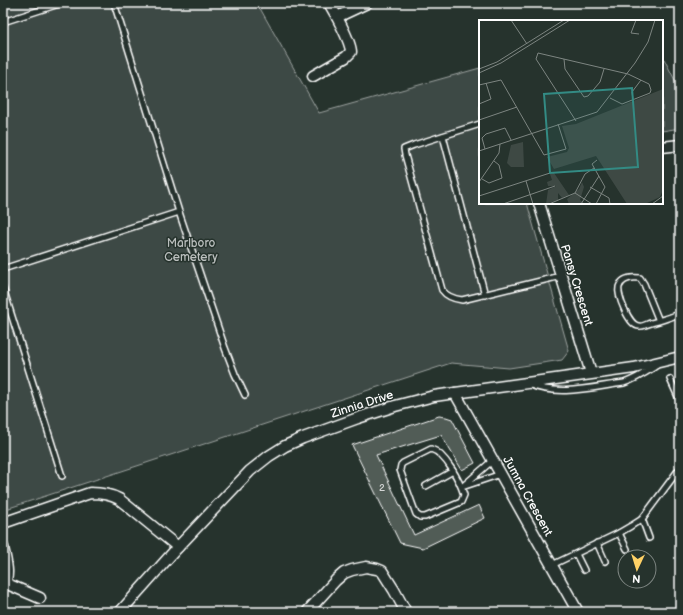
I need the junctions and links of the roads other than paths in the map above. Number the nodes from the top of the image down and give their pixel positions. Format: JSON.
{"nodes":[{"id":1,"x":62,"y":3,"type":"edge"},
{"id":2,"x":114,"y":3,"type":"edge"},
{"id":3,"x":329,"y":3,"type":"edge"},
{"id":4,"x":367,"y":3,"type":"edge"},
{"id":5,"x":337,"y":17,"type":"junction"},
{"id":6,"x":3,"y":22,"type":"edge"},
{"id":7,"x":313,"y":76,"type":"dead end"},
{"id":8,"x":479,"y":124,"type":"edge"},
{"id":9,"x":442,"y":136,"type":"junction"},
{"id":10,"x":680,"y":145,"type":"edge"},
{"id":11,"x":663,"y":147,"type":"edge"},
{"id":12,"x":540,"y":204,"type":"edge"},
{"id":13,"x":179,"y":212,"type":"junction"},
{"id":14,"x":3,"y":269,"type":"edge"},
{"id":15,"x":561,"y":276,"type":"junction"},
{"id":16,"x":3,"y":288,"type":"edge"},
{"id":17,"x":485,"y":295,"type":"junction"},
{"id":18,"x":680,"y":314,"type":"edge"},
{"id":19,"x":660,"y":321,"type":"junction"},
{"id":20,"x":680,"y":357,"type":"edge"},
{"id":21,"x":661,"y":362,"type":"junction"},
{"id":22,"x":591,"y":373,"type":"junction"},
{"id":23,"x":670,"y":379,"type":"dead end"},
{"id":24,"x":524,"y":383,"type":"junction"},
{"id":25,"x":455,"y":393,"type":"junction"},
{"id":26,"x":245,"y":395,"type":"dead end"},
{"id":27,"x":680,"y":401,"type":"edge"},
{"id":28,"x":493,"y":460,"type":"junction"},
{"id":29,"x":680,"y":468,"type":"edge"},
{"id":30,"x":453,"y":471,"type":"junction"},
{"id":31,"x":501,"y":474,"type":"junction"},
{"id":32,"x":62,"y":476,"type":"dead end"},
{"id":33,"x":426,"y":486,"type":"dead end"},
{"id":34,"x":462,"y":487,"type":"junction"},
{"id":35,"x":642,"y":519,"type":"junction"},
{"id":36,"x":3,"y":522,"type":"edge"},
{"id":37,"x":619,"y":533,"type":"junction"},
{"id":38,"x":649,"y":538,"type":"dead end"},
{"id":39,"x":597,"y":544,"type":"junction"},
{"id":40,"x":3,"y":547,"type":"edge"},
{"id":41,"x":178,"y":547,"type":"junction"},
{"id":42,"x":627,"y":549,"type":"dead end"},
{"id":43,"x":576,"y":554,"type":"junction"},
{"id":44,"x":605,"y":561,"type":"dead end"},
{"id":45,"x":552,"y":565,"type":"junction"},
{"id":46,"x":584,"y":570,"type":"dead end"},
{"id":47,"x":4,"y":585,"type":"edge"},
{"id":48,"x":40,"y":598,"type":"dead end"},
{"id":49,"x":120,"y":612,"type":"edge"},
{"id":50,"x":307,"y":612,"type":"edge"},
{"id":51,"x":406,"y":612,"type":"edge"},
{"id":52,"x":578,"y":612,"type":"edge"}],
"edges":[{"from":1,"to":6,"type":"lane"},
{"from":2,"to":13,"type":"lane"},
{"from":3,"to":5,"type":"street"},
{"from":4,"to":5,"type":"street"},
{"from":5,"to":7,"type":"street"},
{"from":8,"to":9,"type":"lane"},
{"from":9,"to":17,"type":"lane"},
{"from":9,"to":17,"type":"lane"},
{"from":10,"to":11,"type":"street"},
{"from":12,"to":15,"type":"street","name":"Pansy Crescent"},
{"from":13,"to":14,"type":"lane"},
{"from":13,"to":26,"type":"lane"},
{"from":15,"to":17,"type":"lane"},
{"from":15,"to":22,"type":"street","name":"Pansy Crescent"},
{"from":16,"to":32,"type":"lane"},
{"from":18,"to":19,"type":"lane"},
{"from":19,"to":19,"type":"lane"},
{"from":20,"to":21,"type":"street","name":"Zinnia Drive"},
{"from":21,"to":22,"type":"street","name":"Zinnia Drive"},
{"from":21,"to":24,"type":"lane"},
{"from":22,"to":24,"type":"street","name":"Zinnia Drive"},
{"from":23,"to":27,"type":"lane"},
{"from":24,"to":25,"type":"street","name":"Zinnia Drive"},
{"from":25,"to":28,"type":"street","name":"Jumna Crescent"},
{"from":25,"to":41,"type":"street","name":"Zinnia Drive"},
{"from":28,"to":31,"type":"street","name":"Jumna Crescent"},
{"from":28,"to":34,"type":"lane"},
{"from":29,"to":35,"type":"lane"},
{"from":30,"to":33,"type":"lane"},
{"from":30,"to":34,"type":"lane"},
{"from":30,"to":34,"type":"lane"},
{"from":31,"to":34,"type":"lane"},
{"from":31,"to":45,"type":"street","name":"Jumna Crescent"},
{"from":35,"to":37,"type":"lane"},
{"from":35,"to":38,"type":"lane"},
{"from":36,"to":41,"type":"street"},
{"from":37,"to":39,"type":"lane"},
{"from":37,"to":42,"type":"lane"},
{"from":39,"to":43,"type":"lane"},
{"from":39,"to":44,"type":"lane"},
{"from":40,"to":47,"type":"street"},
{"from":41,"to":49,"type":"street","name":"Zinnia Drive"},
{"from":43,"to":45,"type":"lane"},
{"from":43,"to":46,"type":"lane"},
{"from":45,"to":52,"type":"street","name":"Jumna Crescent"},
{"from":47,"to":48,"type":"street"},
{"from":50,"to":51,"type":"street"}]}
